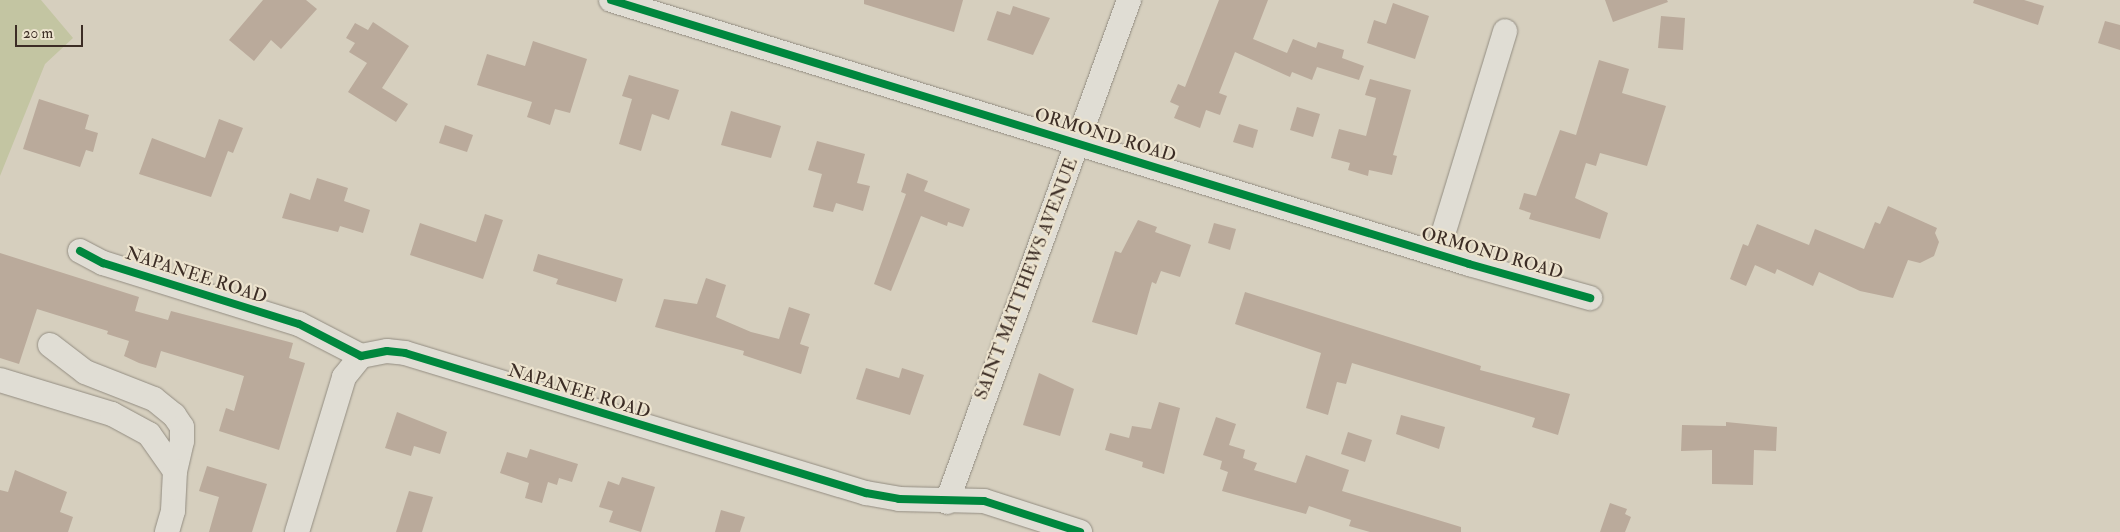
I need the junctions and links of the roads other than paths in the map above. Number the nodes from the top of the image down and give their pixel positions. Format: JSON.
{"nodes":[{"id":1,"x":612,"y":0,"type":"edge"},
{"id":2,"x":1129,"y":0,"type":"edge"},
{"id":3,"x":1505,"y":31,"type":"dead end"},
{"id":4,"x":1078,"y":144,"type":"junction"},
{"id":5,"x":80,"y":252,"type":"dead end"},
{"id":6,"x":1437,"y":254,"type":"junction"},
{"id":7,"x":1590,"y":298,"type":"dead end"},
{"id":8,"x":50,"y":346,"type":"dead end"},
{"id":9,"x":361,"y":356,"type":"junction"},
{"id":10,"x":0,"y":380,"type":"edge"},
{"id":11,"x":175,"y":470,"type":"junction"},
{"id":12,"x":947,"y":502,"type":"junction"},
{"id":13,"x":167,"y":532,"type":"edge"},
{"id":14,"x":297,"y":532,"type":"edge"},
{"id":15,"x":1080,"y":532,"type":"edge"}],
"edges":[{"from":1,"to":4,"type":"street","name":"ORMOND ROAD"},
{"from":2,"to":4,"type":"street","name":"SAINT MATTHEWS AVENUE"},
{"from":3,"to":6,"type":"street"},
{"from":4,"to":6,"type":"street","name":"ORMOND ROAD"},
{"from":4,"to":12,"type":"street","name":"SAINT MATTHEWS AVENUE"},
{"from":5,"to":9,"type":"street","name":"NAPANEE ROAD"},
{"from":6,"to":7,"type":"street","name":"ORMOND ROAD"},
{"from":8,"to":11,"type":"street"},
{"from":9,"to":12,"type":"street","name":"NAPANEE ROAD"},
{"from":9,"to":14,"type":"street"},
{"from":10,"to":11,"type":"street"},
{"from":11,"to":13,"type":"street"},
{"from":12,"to":15,"type":"street","name":"NAPANEE ROAD"}]}
